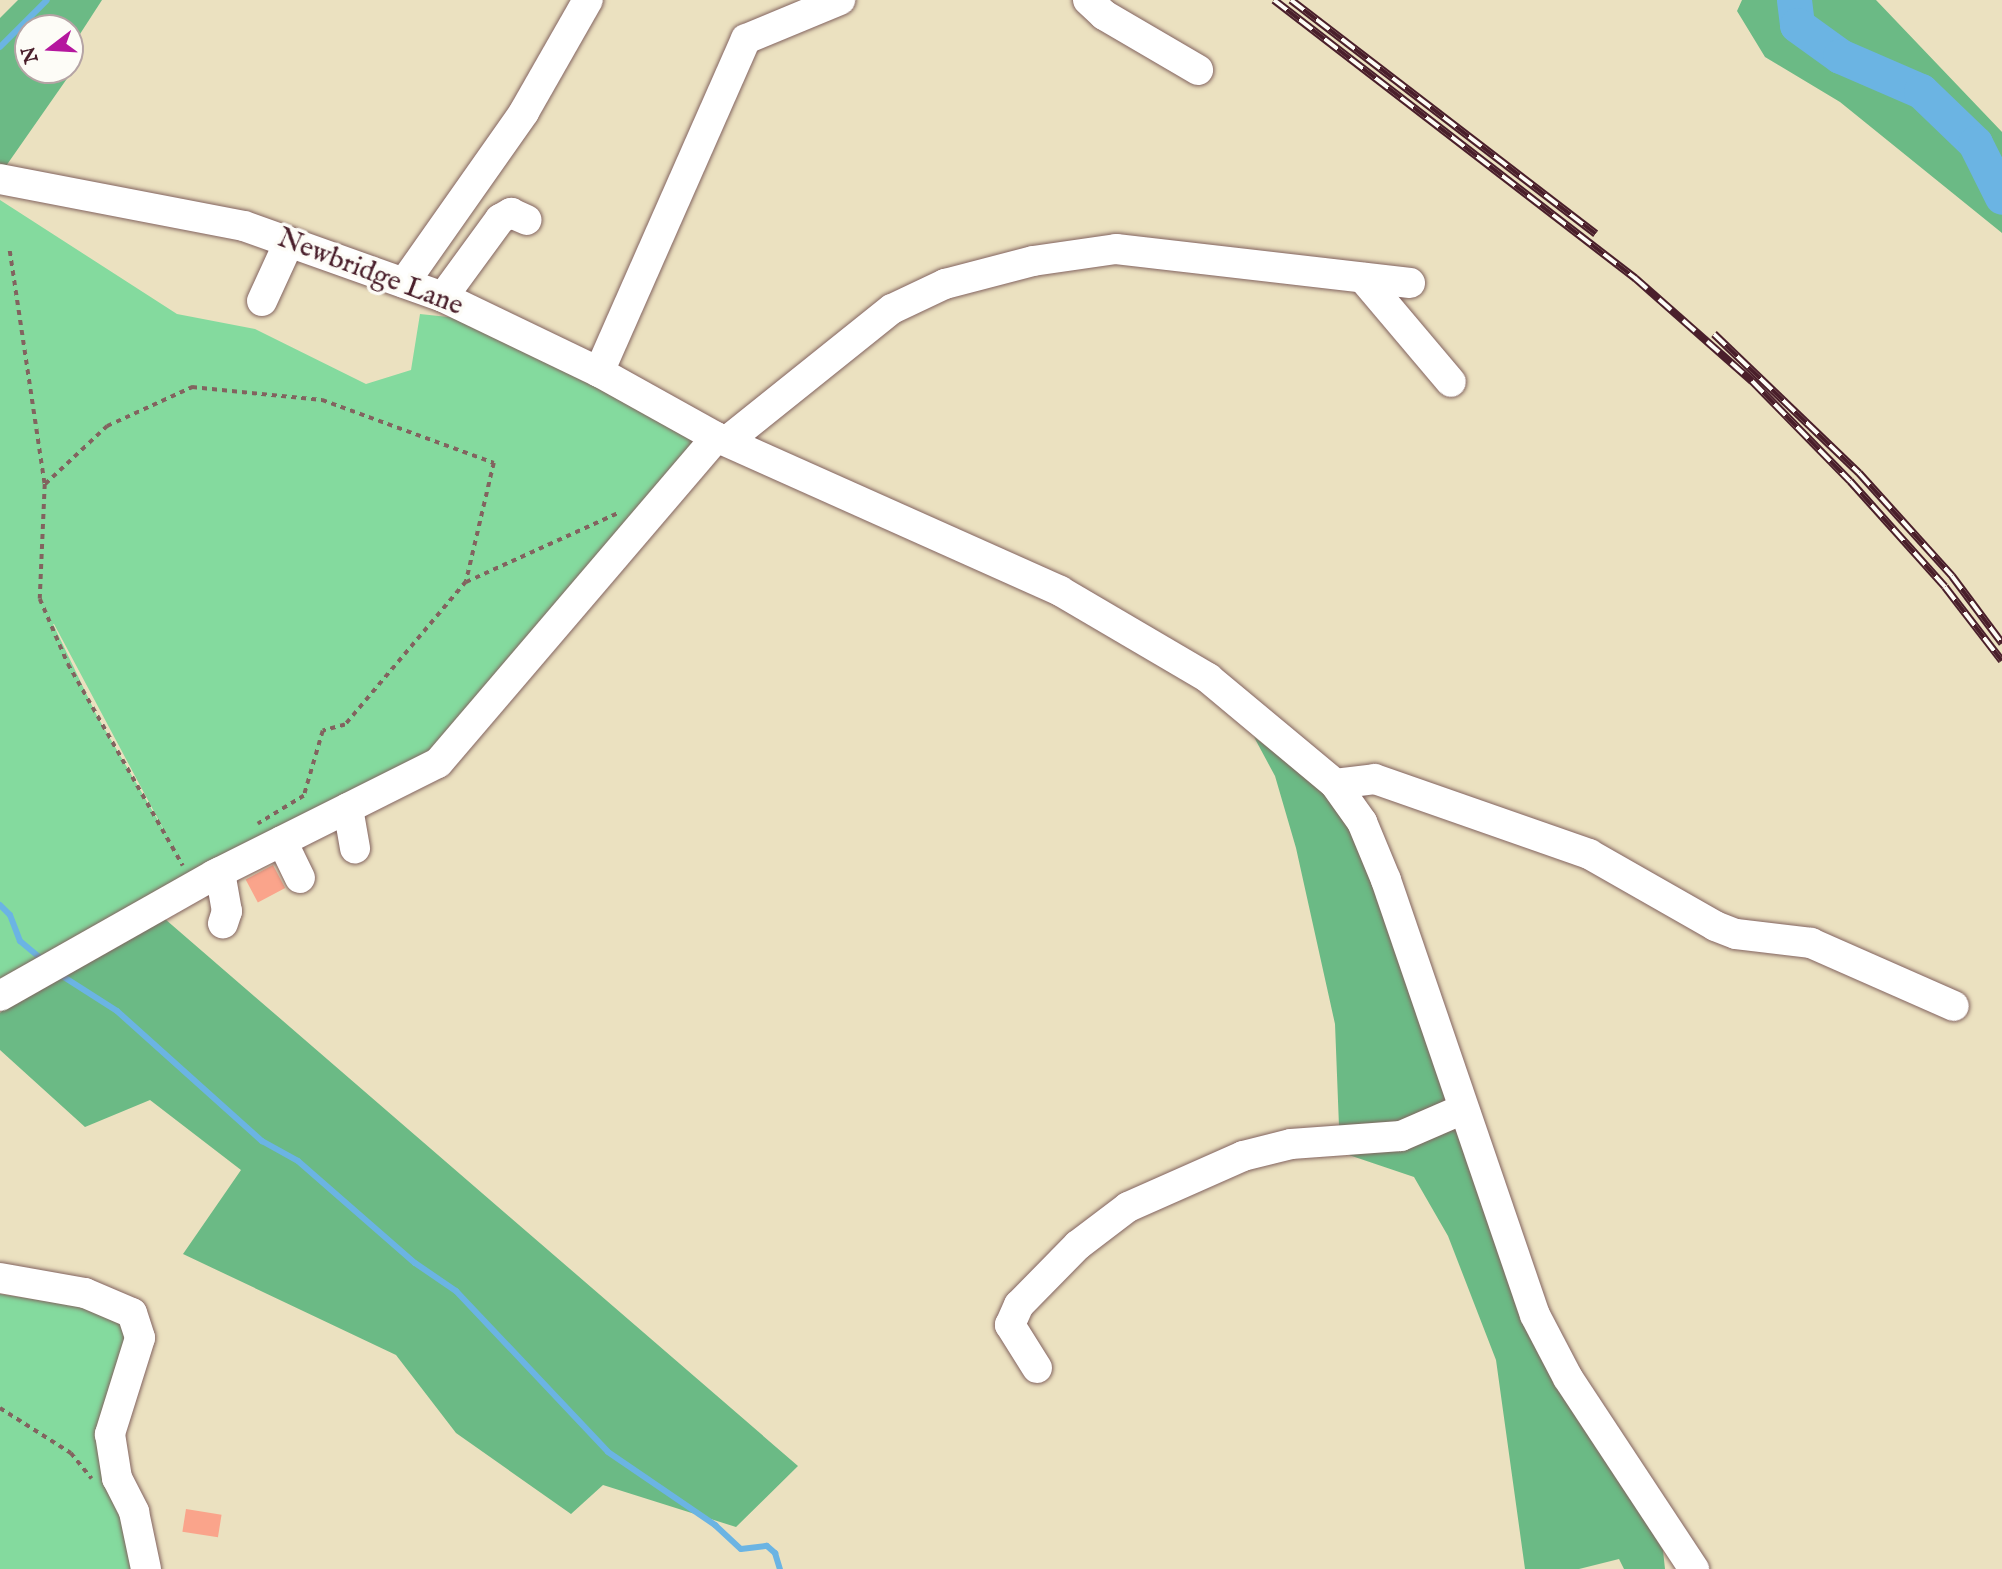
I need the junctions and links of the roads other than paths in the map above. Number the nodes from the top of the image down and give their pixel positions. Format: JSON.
{"nodes":[{"id":1,"x":589,"y":0,"type":"edge"},
{"id":2,"x":840,"y":0,"type":"edge"},
{"id":3,"x":1088,"y":0,"type":"edge"},
{"id":4,"x":1198,"y":70,"type":"dead end"},
{"id":5,"x":0,"y":179,"type":"edge"},
{"id":6,"x":527,"y":220,"type":"dead end"},
{"id":7,"x":289,"y":242,"type":"junction"},
{"id":8,"x":1363,"y":278,"type":"junction"},
{"id":9,"x":404,"y":283,"type":"junction"},
{"id":10,"x":1410,"y":283,"type":"dead end"},
{"id":11,"x":443,"y":298,"type":"junction"},
{"id":12,"x":262,"y":301,"type":"dead end"},
{"id":13,"x":599,"y":372,"type":"junction"},
{"id":14,"x":1451,"y":382,"type":"dead end"},
{"id":15,"x":722,"y":439,"type":"junction"},
{"id":16,"x":1335,"y":784,"type":"junction"},
{"id":17,"x":348,"y":808,"type":"junction"},
{"id":18,"x":282,"y":841,"type":"junction"},
{"id":19,"x":355,"y":848,"type":"dead end"},
{"id":20,"x":199,"y":871,"type":"junction"},
{"id":21,"x":300,"y":878,"type":"dead end"},
{"id":22,"x":223,"y":923,"type":"dead end"},
{"id":23,"x":0,"y":996,"type":"edge"},
{"id":24,"x":1954,"y":1006,"type":"dead end"},
{"id":25,"x":1463,"y":1109,"type":"junction"},
{"id":26,"x":0,"y":1278,"type":"edge"},
{"id":27,"x":1037,"y":1368,"type":"dead end"},
{"id":28,"x":1684,"y":1562,"type":"edge"},
{"id":29,"x":146,"y":1569,"type":"edge"}],
"edges":[{"from":1,"to":9,"type":"street"},
{"from":2,"to":13,"type":"street"},
{"from":3,"to":4,"type":"street"},
{"from":5,"to":7,"type":"street","name":"Newbridge Lane"},
{"from":6,"to":11,"type":"street"},
{"from":7,"to":9,"type":"street","name":"Newbridge Lane"},
{"from":7,"to":12,"type":"street"},
{"from":8,"to":10,"type":"street"},
{"from":8,"to":14,"type":"street"},
{"from":8,"to":15,"type":"street"},
{"from":9,"to":11,"type":"street","name":"Newbridge Lane"},
{"from":11,"to":13,"type":"street","name":"Newbridge Lane"},
{"from":13,"to":15,"type":"street","name":"Newbridge Lane"},
{"from":15,"to":16,"type":"street","name":"Newbridge Lane"},
{"from":15,"to":17,"type":"street"},
{"from":16,"to":24,"type":"street"},
{"from":16,"to":25,"type":"street","name":"Newbridge Lane"},
{"from":17,"to":18,"type":"street"},
{"from":17,"to":19,"type":"street"},
{"from":18,"to":20,"type":"street"},
{"from":18,"to":21,"type":"street"},
{"from":20,"to":22,"type":"street"},
{"from":20,"to":23,"type":"street"},
{"from":25,"to":27,"type":"street"},
{"from":25,"to":28,"type":"street","name":"Newbridge Lane"},
{"from":26,"to":29,"type":"street"}]}
